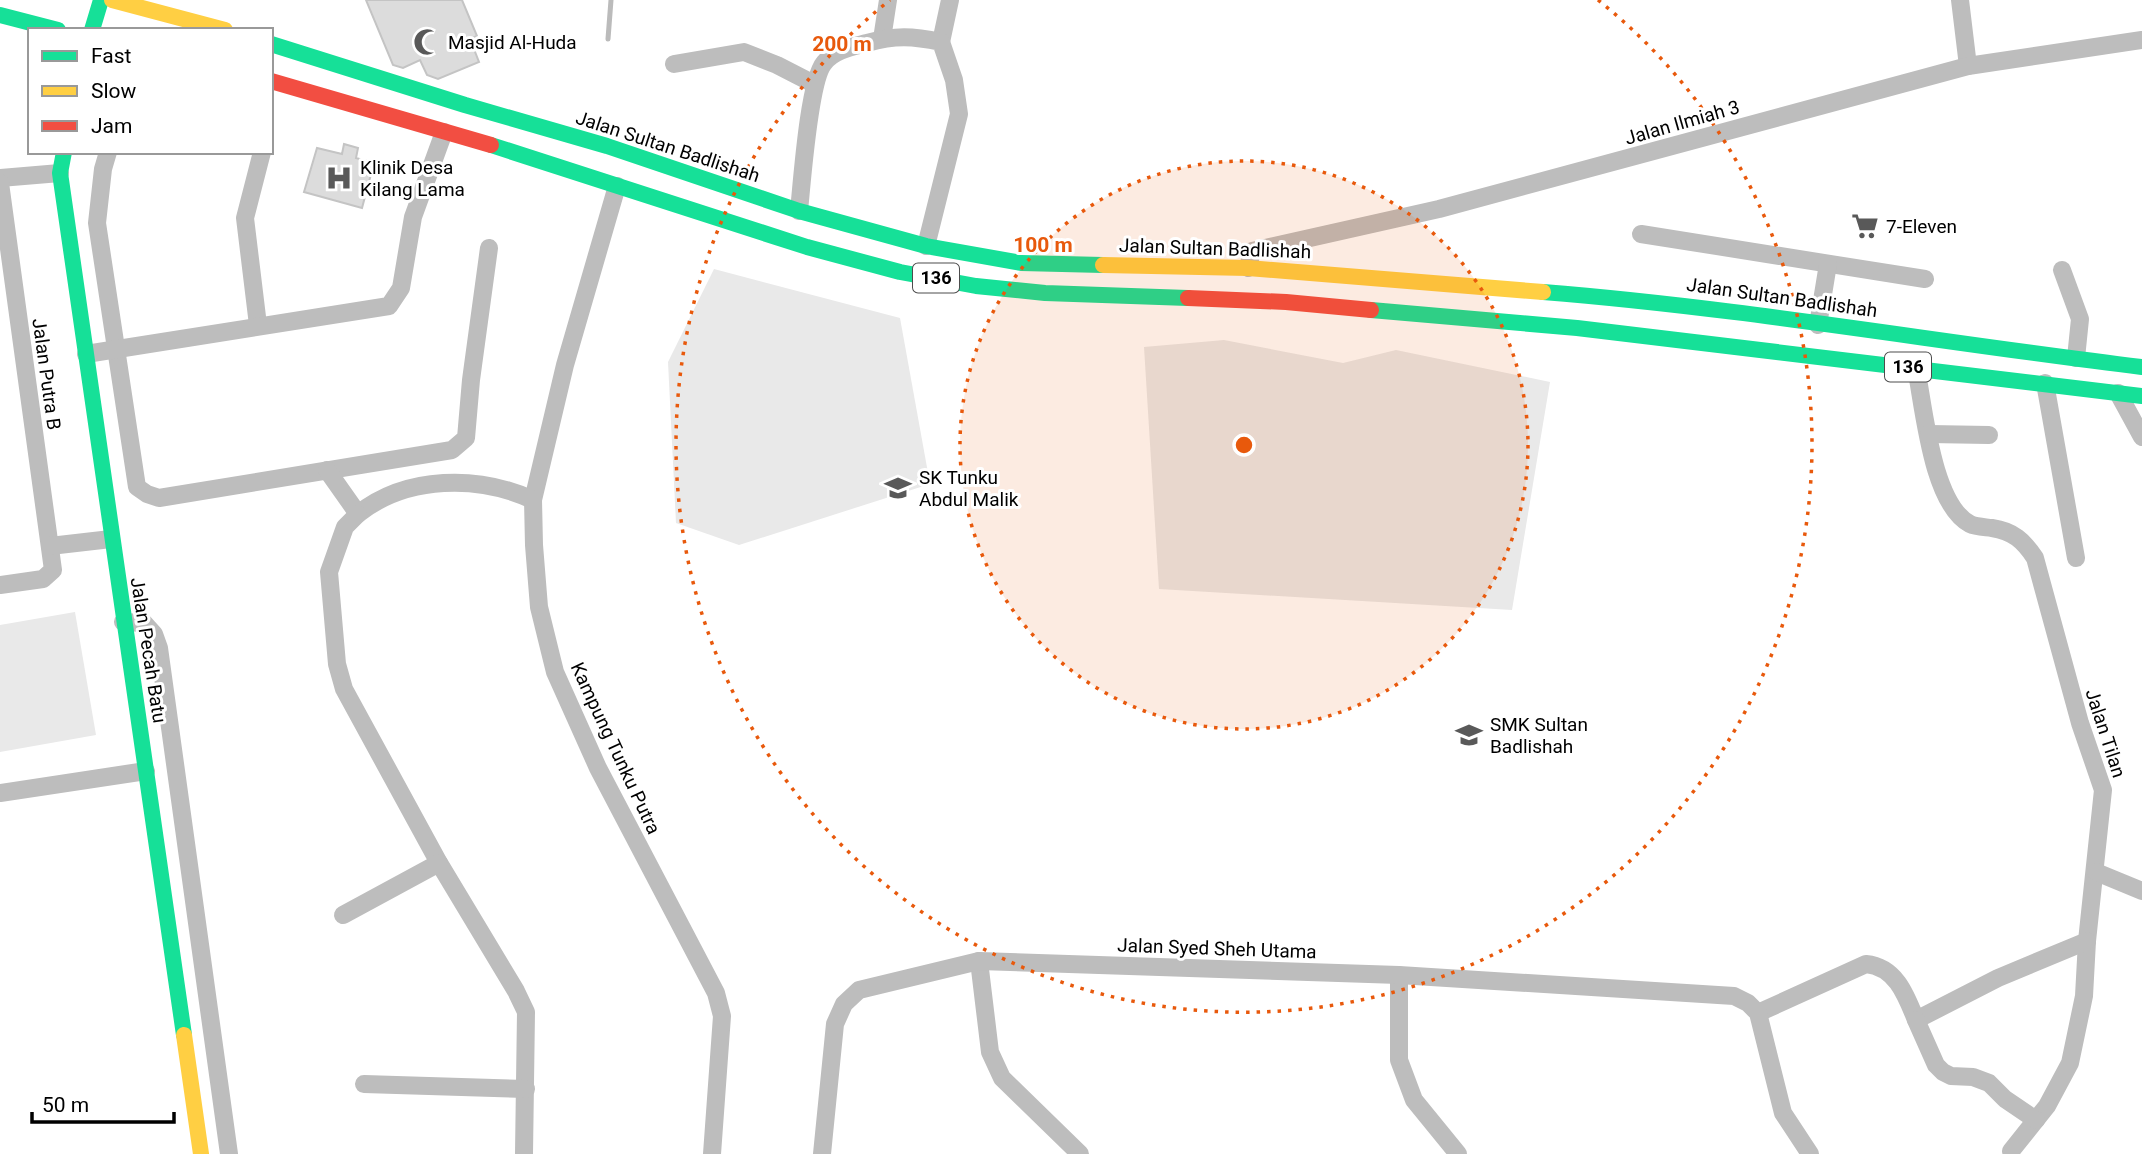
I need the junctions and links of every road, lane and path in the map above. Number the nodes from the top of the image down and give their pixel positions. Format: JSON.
{"nodes":[{"id":1,"x":101,"y":0,"type":"edge"},
{"id":2,"x":112,"y":0,"type":"edge"},
{"id":3,"x":888,"y":0,"type":"edge"},
{"id":4,"x":950,"y":0,"type":"edge"},
{"id":5,"x":1960,"y":0,"type":"edge"},
{"id":6,"x":0,"y":15,"type":"edge"},
{"id":7,"x":50,"y":28,"type":"edge"},
{"id":8,"x":93,"y":28,"type":"edge"},
{"id":9,"x":217,"y":28,"type":"edge"},
{"id":10,"x":882,"y":39,"type":"junction"},
{"id":11,"x":2142,"y":40,"type":"edge"},
{"id":12,"x":941,"y":42,"type":"junction"},
{"id":13,"x":273,"y":45,"type":"edge"},
{"id":14,"x":674,"y":64,"type":"dead end"},
{"id":15,"x":1968,"y":66,"type":"junction"},
{"id":16,"x":273,"y":82,"type":"edge"},
{"id":17,"x":814,"y":84,"type":"junction"},
{"id":18,"x":444,"y":132,"type":"junction"},
{"id":19,"x":64,"y":154,"type":"edge"},
{"id":20,"x":107,"y":154,"type":"edge"},
{"id":21,"x":261,"y":154,"type":"edge"},
{"id":22,"x":60,"y":173,"type":"junction"},
{"id":23,"x":0,"y":178,"type":"edge"},
{"id":24,"x":0,"y":183,"type":"edge"},
{"id":25,"x":617,"y":186,"type":"junction"},
{"id":26,"x":799,"y":211,"type":"junction"},
{"id":27,"x":1641,"y":234,"type":"dead end"},
{"id":28,"x":926,"y":246,"type":"junction"},
{"id":29,"x":489,"y":248,"type":"dead end"},
{"id":30,"x":1828,"y":264,"type":"junction"},
{"id":31,"x":1248,"y":268,"type":"junction"},
{"id":32,"x":2062,"y":270,"type":"dead end"},
{"id":33,"x":1925,"y":279,"type":"dead end"},
{"id":34,"x":1577,"y":295,"type":"junction"},
{"id":35,"x":258,"y":325,"type":"junction"},
{"id":36,"x":1818,"y":325,"type":"junction"},
{"id":37,"x":1577,"y":328,"type":"junction"},
{"id":38,"x":115,"y":349,"type":"junction"},
{"id":39,"x":86,"y":354,"type":"junction"},
{"id":40,"x":2076,"y":358,"type":"junction"},
{"id":41,"x":2142,"y":366,"type":"edge"},
{"id":42,"x":1916,"y":368,"type":"junction"},
{"id":43,"x":2045,"y":383,"type":"junction"},
{"id":44,"x":2118,"y":393,"type":"junction"},
{"id":45,"x":2142,"y":396,"type":"edge"},
{"id":46,"x":1929,"y":434,"type":"junction"},
{"id":47,"x":1989,"y":435,"type":"dead end"},
{"id":48,"x":2142,"y":437,"type":"edge"},
{"id":49,"x":327,"y":470,"type":"junction"},
{"id":50,"x":533,"y":500,"type":"junction"},
{"id":51,"x":358,"y":514,"type":"junction"},
{"id":52,"x":111,"y":539,"type":"junction"},
{"id":53,"x":50,"y":546,"type":"junction"},
{"id":54,"x":2076,"y":558,"type":"dead end"},
{"id":55,"x":0,"y":584,"type":"edge"},
{"id":56,"x":123,"y":622,"type":"junction"},
{"id":57,"x":146,"y":771,"type":"junction"},
{"id":58,"x":0,"y":793,"type":"edge"},
{"id":59,"x":439,"y":863,"type":"junction"},
{"id":60,"x":2096,"y":872,"type":"junction"},
{"id":61,"x":2142,"y":891,"type":"edge"},
{"id":62,"x":343,"y":915,"type":"dead end"},
{"id":63,"x":2087,"y":941,"type":"junction"},
{"id":64,"x":979,"y":961,"type":"junction"},
{"id":65,"x":1399,"y":975,"type":"junction"},
{"id":66,"x":1753,"y":1008,"type":"junction"},
{"id":67,"x":1916,"y":1020,"type":"junction"},
{"id":68,"x":364,"y":1084,"type":"dead end"},
{"id":69,"x":526,"y":1089,"type":"junction"},
{"id":70,"x":2036,"y":1120,"type":"junction"},
{"id":71,"x":2011,"y":1151,"type":"dead end"},
{"id":72,"x":201,"y":1154,"type":"edge"},
{"id":73,"x":229,"y":1154,"type":"edge"},
{"id":74,"x":524,"y":1154,"type":"edge"},
{"id":75,"x":712,"y":1154,"type":"edge"},
{"id":76,"x":822,"y":1154,"type":"edge"},
{"id":77,"x":1080,"y":1154,"type":"edge"},
{"id":78,"x":1458,"y":1154,"type":"edge"},
{"id":79,"x":1810,"y":1154,"type":"edge"}],
"edges":[{"from":1,"to":8,"type":"main road"},
{"from":2,"to":9,"type":"main road"},
{"from":3,"to":10,"type":"street"},
{"from":4,"to":12,"type":"street"},
{"from":5,"to":15,"type":"street"},
{"from":6,"to":7,"type":"main road"},
{"from":10,"to":12,"type":"street"},
{"from":10,"to":17,"type":"street"},
{"from":11,"to":15,"type":"street","name":"Jalan Ilmiah 3"},
{"from":12,"to":28,"type":"street"},
{"from":13,"to":26,"type":"main road","name":"Jalan Sultan Badlishah","number":"136"},
{"from":14,"to":17,"type":"street"},
{"from":15,"to":31,"type":"street","name":"Jalan Ilmiah 3"},
{"from":16,"to":18,"type":"main road","number":"136"},
{"from":17,"to":26,"type":"street"},
{"from":18,"to":25,"type":"main road","number":"136"},
{"from":18,"to":35,"type":"street"},
{"from":19,"to":22,"type":"main road","name":"Jalan Pecah Batu"},
{"from":20,"to":38,"type":"street"},
{"from":21,"to":35,"type":"street"},
{"from":22,"to":23,"type":"street"},
{"from":22,"to":39,"type":"main road","name":"Jalan Pecah Batu"},
{"from":24,"to":53,"type":"street","name":"Jalan Putra B"},
{"from":25,"to":37,"type":"main road","number":"136"},
{"from":25,"to":50,"type":"street","name":"Kampung Tunku Putra"},
{"from":26,"to":28,"type":"main road","name":"Jalan Sultan Badlishah","number":"136"},
{"from":27,"to":30,"type":"street"},
{"from":28,"to":31,"type":"main road","name":"Jalan Sultan Badlishah","number":"136"},
{"from":29,"to":49,"type":"street"},
{"from":30,"to":33,"type":"street"},
{"from":30,"to":36,"type":"street"},
{"from":31,"to":34,"type":"main road","name":"Jalan Sultan Badlishah","number":"136"},
{"from":32,"to":40,"type":"street"},
{"from":34,"to":36,"type":"main road","name":"Jalan Sultan Badlishah","number":"136"},
{"from":34,"to":37,"type":"main road"},
{"from":35,"to":38,"type":"street"},
{"from":36,"to":40,"type":"main road","name":"Jalan Sultan Badlishah","number":"136"},
{"from":37,"to":42,"type":"main road","number":"136"},
{"from":38,"to":39,"type":"street"},
{"from":38,"to":49,"type":"street"},
{"from":39,"to":52,"type":"main road","name":"Jalan Pecah Batu"},
{"from":40,"to":41,"type":"main road","name":"Jalan Sultan Badlishah","number":"136"},
{"from":42,"to":43,"type":"main road","number":"136"},
{"from":42,"to":46,"type":"street","name":"Jalan Tilan"},
{"from":43,"to":44,"type":"main road","number":"136"},
{"from":43,"to":54,"type":"street"},
{"from":44,"to":45,"type":"main road","number":"136"},
{"from":44,"to":48,"type":"street"},
{"from":46,"to":47,"type":"street"},
{"from":46,"to":60,"type":"street","name":"Jalan Tilan"},
{"from":49,"to":51,"type":"street"},
{"from":50,"to":51,"type":"street"},
{"from":50,"to":75,"type":"street","name":"Kampung Tunku Putra"},
{"from":51,"to":59,"type":"street"},
{"from":52,"to":53,"type":"street"},
{"from":52,"to":56,"type":"main road","name":"Jalan Pecah Batu"},
{"from":53,"to":55,"type":"street","name":"Jalan Putra B"},
{"from":56,"to":57,"type":"main road","name":"Jalan Pecah Batu"},
{"from":56,"to":73,"type":"street"},
{"from":57,"to":58,"type":"street"},
{"from":57,"to":72,"type":"main road","name":"Jalan Pecah Batu"},
{"from":59,"to":62,"type":"street"},
{"from":59,"to":69,"type":"street"},
{"from":60,"to":61,"type":"street"},
{"from":60,"to":63,"type":"street","name":"Jalan Tilan"},
{"from":63,"to":67,"type":"street"},
{"from":63,"to":70,"type":"street","name":"Jalan Tilan"},
{"from":64,"to":65,"type":"street","name":"Jalan Syed Sheh Utama"},
{"from":64,"to":76,"type":"street","name":"Jalan Syed Sheh Utama"},
{"from":64,"to":77,"type":"street"},
{"from":65,"to":66,"type":"street","name":"Jalan Syed Sheh Utama"},
{"from":65,"to":78,"type":"street"},
{"from":66,"to":67,"type":"street"},
{"from":66,"to":79,"type":"street"},
{"from":67,"to":70,"type":"street"},
{"from":68,"to":69,"type":"street"},
{"from":69,"to":74,"type":"street"},
{"from":70,"to":71,"type":"street","name":"Jalan Tilan"}]}
